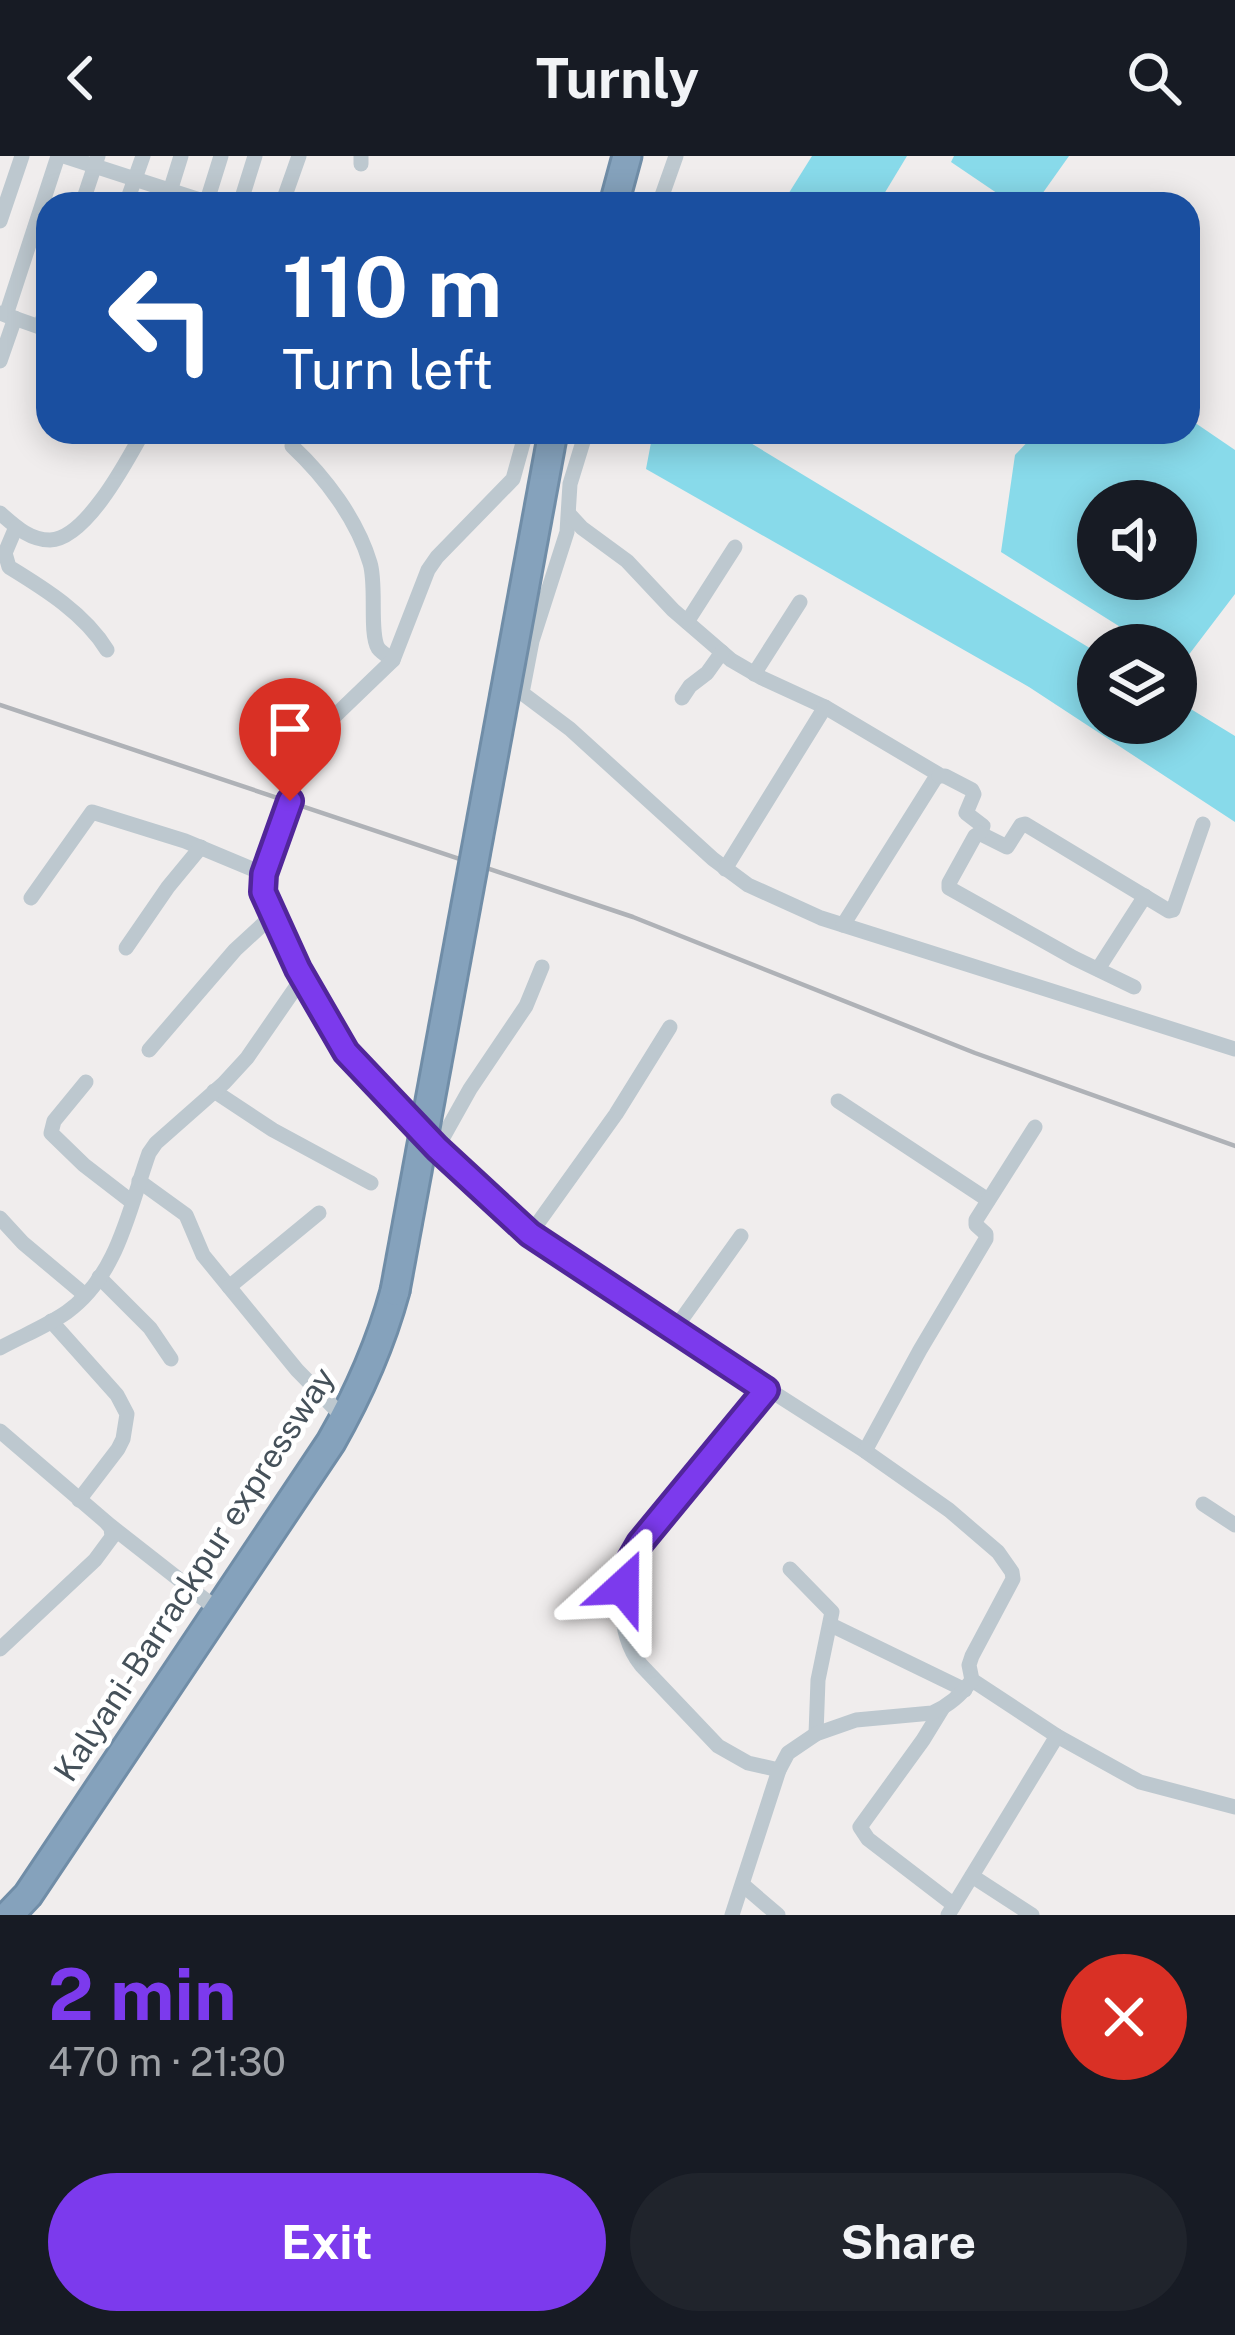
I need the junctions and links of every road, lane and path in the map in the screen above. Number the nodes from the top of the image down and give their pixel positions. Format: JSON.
{"nodes":[{"id":1,"x":22,"y":156,"type":"edge"},
{"id":2,"x":61,"y":156,"type":"edge"},
{"id":3,"x":143,"y":156,"type":"edge"},
{"id":4,"x":181,"y":156,"type":"edge"},
{"id":5,"x":221,"y":156,"type":"edge"},
{"id":6,"x":255,"y":156,"type":"edge"},
{"id":7,"x":299,"y":156,"type":"edge"},
{"id":8,"x":627,"y":156,"type":"edge"},
{"id":9,"x":676,"y":156,"type":"edge"},
{"id":10,"x":97,"y":161,"type":"edge"},
{"id":11,"x":135,"y":179,"type":"junction"},
{"id":12,"x":49,"y":192,"type":"edge"},
{"id":13,"x":86,"y":192,"type":"edge"},
{"id":14,"x":130,"y":192,"type":"edge"},
{"id":15,"x":159,"y":192,"type":"edge"},
{"id":16,"x":170,"y":192,"type":"edge"},
{"id":17,"x":211,"y":192,"type":"edge"},
{"id":18,"x":244,"y":192,"type":"edge"},
{"id":19,"x":286,"y":192,"type":"edge"},
{"id":20,"x":617,"y":192,"type":"edge"},
{"id":21,"x":663,"y":192,"type":"edge"},
{"id":22,"x":0,"y":221,"type":"edge"},
{"id":23,"x":36,"y":230,"type":"edge"},
{"id":24,"x":7,"y":316,"type":"edge"},
{"id":25,"x":36,"y":325,"type":"edge"},
{"id":26,"x":0,"y":361,"type":"edge"},
{"id":27,"x":136,"y":444,"type":"edge"},
{"id":28,"x":292,"y":444,"type":"edge"},
{"id":29,"x":523,"y":444,"type":"edge"},
{"id":30,"x":551,"y":444,"type":"edge"},
{"id":31,"x":583,"y":444,"type":"edge"},
{"id":32,"x":513,"y":478,"type":"junction"},
{"id":33,"x":568,"y":495,"type":"junction"},
{"id":34,"x":0,"y":513,"type":"edge"},
{"id":35,"x":570,"y":515,"type":"junction"},
{"id":36,"x":16,"y":527,"type":"junction"},
{"id":37,"x":735,"y":547,"type":"dead end"},
{"id":38,"x":800,"y":602,"type":"dead end"},
{"id":39,"x":687,"y":622,"type":"junction"},
{"id":40,"x":107,"y":650,"type":"dead end"},
{"id":41,"x":722,"y":652,"type":"junction"},
{"id":42,"x":392,"y":660,"type":"junction"},
{"id":43,"x":754,"y":674,"type":"junction"},
{"id":44,"x":682,"y":698,"type":"dead end"},
{"id":45,"x":824,"y":706,"type":"junction"},
{"id":46,"x":939,"y":776,"type":"junction"},
{"id":47,"x":1202,"y":824,"type":"dead end"},
{"id":48,"x":980,"y":833,"type":"junction"},
{"id":49,"x":201,"y":848,"type":"junction"},
{"id":50,"x":725,"y":868,"type":"junction"},
{"id":51,"x":264,"y":874,"type":"junction"},
{"id":52,"x":1145,"y":896,"type":"junction"},
{"id":53,"x":32,"y":898,"type":"dead end"},
{"id":54,"x":273,"y":915,"type":"junction"},
{"id":55,"x":843,"y":925,"type":"junction"},
{"id":56,"x":126,"y":948,"type":"dead end"},
{"id":57,"x":542,"y":967,"type":"dead end"},
{"id":58,"x":1098,"y":969,"type":"junction"},
{"id":59,"x":303,"y":977,"type":"junction"},
{"id":60,"x":1133,"y":987,"type":"dead end"},
{"id":61,"x":670,"y":1027,"type":"dead end"},
{"id":62,"x":1235,"y":1049,"type":"edge"},
{"id":63,"x":149,"y":1050,"type":"dead end"},
{"id":64,"x":86,"y":1082,"type":"dead end"},
{"id":65,"x":214,"y":1091,"type":"junction"},
{"id":66,"x":838,"y":1101,"type":"dead end"},
{"id":67,"x":1034,"y":1127,"type":"dead end"},
{"id":68,"x":437,"y":1148,"type":"junction"},
{"id":69,"x":139,"y":1181,"type":"junction"},
{"id":70,"x":371,"y":1183,"type":"dead end"},
{"id":71,"x":988,"y":1200,"type":"junction"},
{"id":72,"x":132,"y":1202,"type":"junction"},
{"id":73,"x":319,"y":1213,"type":"dead end"},
{"id":74,"x":0,"y":1218,"type":"edge"},
{"id":75,"x":530,"y":1234,"type":"junction"},
{"id":76,"x":741,"y":1236,"type":"dead end"},
{"id":77,"x":99,"y":1277,"type":"junction"},
{"id":78,"x":230,"y":1288,"type":"junction"},
{"id":79,"x":85,"y":1295,"type":"junction"},
{"id":80,"x":51,"y":1321,"type":"junction"},
{"id":81,"x":674,"y":1330,"type":"junction"},
{"id":82,"x":0,"y":1348,"type":"edge"},
{"id":83,"x":171,"y":1359,"type":"dead end"},
{"id":84,"x":766,"y":1390,"type":"junction"},
{"id":85,"x":344,"y":1418,"type":"junction"},
{"id":86,"x":0,"y":1431,"type":"edge"},
{"id":87,"x":865,"y":1451,"type":"junction"},
{"id":88,"x":79,"y":1500,"type":"junction"},
{"id":89,"x":1203,"y":1504,"type":"dead end"},
{"id":90,"x":106,"y":1522,"type":"junction"},
{"id":91,"x":1235,"y":1525,"type":"edge"},
{"id":92,"x":790,"y":1569,"type":"dead end"},
{"id":93,"x":218,"y":1610,"type":"junction"},
{"id":94,"x":830,"y":1625,"type":"junction"},
{"id":95,"x":0,"y":1649,"type":"edge"},
{"id":96,"x":969,"y":1685,"type":"junction"},
{"id":97,"x":943,"y":1708,"type":"junction"},
{"id":98,"x":816,"y":1734,"type":"junction"},
{"id":99,"x":1057,"y":1736,"type":"junction"},
{"id":100,"x":779,"y":1770,"type":"junction"},
{"id":101,"x":1235,"y":1807,"type":"edge"},
{"id":102,"x":972,"y":1876,"type":"junction"},
{"id":103,"x":743,"y":1886,"type":"junction"},
{"id":104,"x":19,"y":1908,"type":"edge"},
{"id":105,"x":951,"y":1910,"type":"edge"},
{"id":106,"x":732,"y":1915,"type":"edge"},
{"id":107,"x":778,"y":1915,"type":"edge"},
{"id":108,"x":1032,"y":1915,"type":"edge"}],
"edges":[{"from":1,"to":22,"type":"street"},
{"from":2,"to":10,"type":"street"},
{"from":2,"to":12,"type":"street"},
{"from":3,"to":11,"type":"street"},
{"from":4,"to":16,"type":"street"},
{"from":5,"to":17,"type":"street"},
{"from":6,"to":18,"type":"street"},
{"from":7,"to":19,"type":"street"},
{"from":8,"to":20,"type":"highway"},
{"from":9,"to":21,"type":"street"},
{"from":10,"to":11,"type":"street"},
{"from":10,"to":13,"type":"street"},
{"from":11,"to":14,"type":"street"},
{"from":11,"to":15,"type":"street"},
{"from":23,"to":24,"type":"street"},
{"from":24,"to":25,"type":"street"},
{"from":24,"to":26,"type":"street"},
{"from":27,"to":36,"type":"street"},
{"from":28,"to":42,"type":"street"},
{"from":29,"to":32,"type":"street"},
{"from":30,"to":85,"type":"highway","name":"Kalyani-Barrackpur expressway","bridge":true},
{"from":31,"to":33,"type":"street"},
{"from":32,"to":33,"type":"street"},
{"from":32,"to":42,"type":"street"},
{"from":33,"to":35,"type":"street"},
{"from":34,"to":36,"type":"street"},
{"from":35,"to":39,"type":"street"},
{"from":35,"to":50,"type":"street"},
{"from":36,"to":40,"type":"street"},
{"from":37,"to":39,"type":"street"},
{"from":38,"to":43,"type":"street"},
{"from":39,"to":41,"type":"street"},
{"from":41,"to":43,"type":"street"},
{"from":41,"to":44,"type":"street"},
{"from":42,"to":51,"type":"street"},
{"from":43,"to":45,"type":"street"},
{"from":45,"to":46,"type":"street"},
{"from":45,"to":50,"type":"street"},
{"from":46,"to":48,"type":"street"},
{"from":46,"to":55,"type":"street"},
{"from":47,"to":52,"type":"street"},
{"from":48,"to":52,"type":"street"},
{"from":48,"to":58,"type":"street"},
{"from":49,"to":51,"type":"street"},
{"from":49,"to":53,"type":"street"},
{"from":49,"to":56,"type":"street"},
{"from":50,"to":55,"type":"street"},
{"from":51,"to":54,"type":"street"},
{"from":52,"to":58,"type":"street"},
{"from":54,"to":59,"type":"street"},
{"from":54,"to":63,"type":"street"},
{"from":55,"to":62,"type":"street"},
{"from":57,"to":68,"type":"street"},
{"from":58,"to":60,"type":"street"},
{"from":59,"to":65,"type":"street"},
{"from":59,"to":68,"type":"street"},
{"from":61,"to":75,"type":"street"},
{"from":64,"to":72,"type":"street"},
{"from":65,"to":69,"type":"street"},
{"from":65,"to":70,"type":"street"},
{"from":66,"to":71,"type":"street"},
{"from":67,"to":71,"type":"street"},
{"from":68,"to":75,"type":"street"},
{"from":69,"to":72,"type":"street"},
{"from":69,"to":78,"type":"street"},
{"from":71,"to":87,"type":"street"},
{"from":72,"to":77,"type":"street"},
{"from":73,"to":78,"type":"street"},
{"from":74,"to":79,"type":"street"},
{"from":75,"to":81,"type":"street"},
{"from":76,"to":81,"type":"street"},
{"from":77,"to":79,"type":"street"},
{"from":77,"to":83,"type":"street"},
{"from":78,"to":85,"type":"street"},
{"from":79,"to":80,"type":"street"},
{"from":80,"to":82,"type":"street"},
{"from":80,"to":88,"type":"street"},
{"from":81,"to":84,"type":"street"},
{"from":84,"to":87,"type":"street"},
{"from":84,"to":100,"type":"street"},
{"from":85,"to":93,"type":"highway","name":"Kalyani-Barrackpur expressway"},
{"from":86,"to":88,"type":"street"},
{"from":87,"to":96,"type":"street"},
{"from":88,"to":90,"type":"street"},
{"from":89,"to":91,"type":"street"},
{"from":90,"to":93,"type":"street"},
{"from":90,"to":95,"type":"street"},
{"from":92,"to":94,"type":"street"},
{"from":93,"to":104,"type":"highway","name":"Kalyani-Barrackpur expressway"},
{"from":94,"to":96,"type":"street"},
{"from":94,"to":98,"type":"street"},
{"from":96,"to":97,"type":"street"},
{"from":96,"to":99,"type":"street"},
{"from":97,"to":98,"type":"street"},
{"from":97,"to":105,"type":"street"},
{"from":98,"to":100,"type":"street"},
{"from":99,"to":101,"type":"street"},
{"from":99,"to":102,"type":"street"},
{"from":100,"to":103,"type":"street"},
{"from":102,"to":105,"type":"street"},
{"from":102,"to":108,"type":"street"},
{"from":103,"to":106,"type":"street"},
{"from":103,"to":107,"type":"street"}]}
